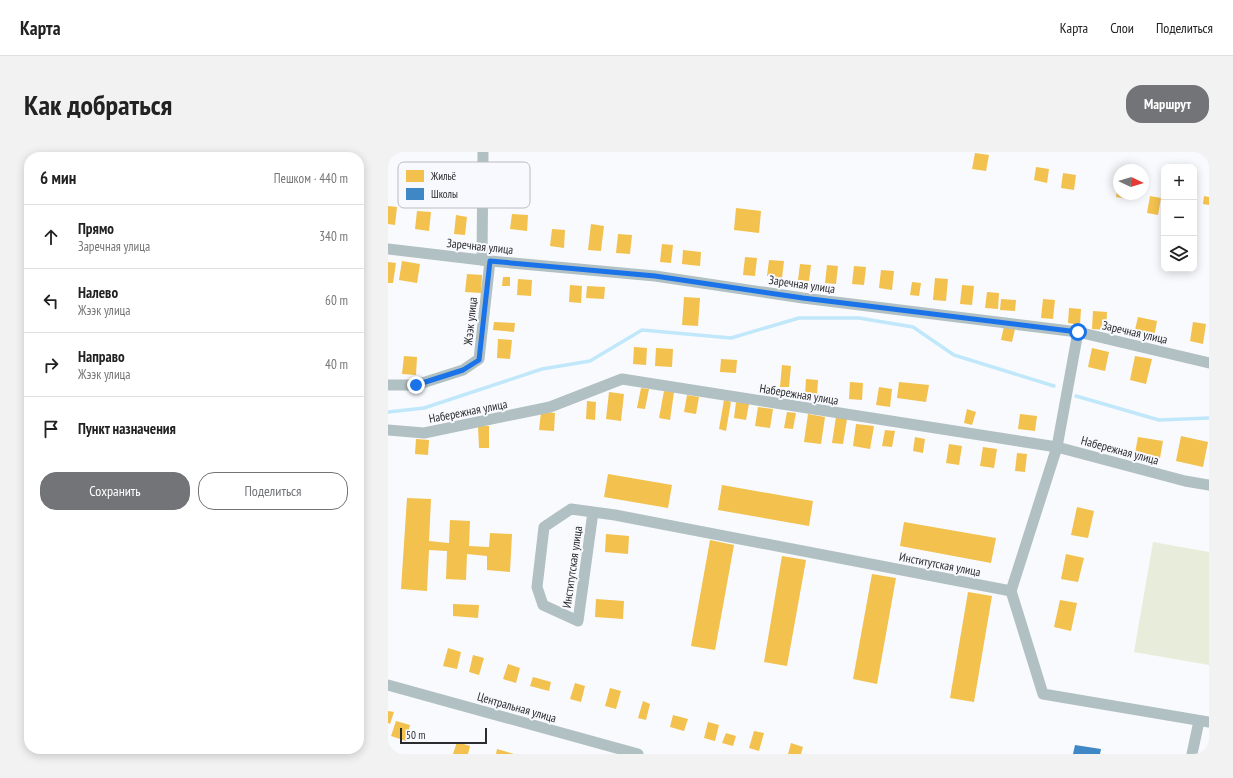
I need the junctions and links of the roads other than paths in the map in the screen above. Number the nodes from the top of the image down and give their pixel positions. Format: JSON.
{"nodes":[{"id":1,"x":483,"y":152,"type":"edge"},
{"id":2,"x":483,"y":162,"type":"edge"},
{"id":3,"x":485,"y":208,"type":"edge"},
{"id":4,"x":388,"y":249,"type":"edge"},
{"id":5,"x":486,"y":260,"type":"junction"},
{"id":6,"x":1078,"y":332,"type":"junction"},
{"id":7,"x":1209,"y":364,"type":"edge"},
{"id":8,"x":388,"y":385,"type":"edge"},
{"id":9,"x":388,"y":430,"type":"edge"},
{"id":10,"x":1058,"y":447,"type":"junction"},
{"id":11,"x":1209,"y":485,"type":"edge"},
{"id":12,"x":593,"y":512,"type":"junction"},
{"id":13,"x":1011,"y":591,"type":"junction"},
{"id":14,"x":388,"y":684,"type":"edge"},
{"id":15,"x":1204,"y":722,"type":"edge"},
{"id":16,"x":638,"y":754,"type":"edge"},
{"id":17,"x":1192,"y":754,"type":"edge"}],
"edges":[{"from":1,"to":2,"type":"street"},
{"from":3,"to":5,"type":"street"},
{"from":4,"to":5,"type":"street","name":"Заречная улица"},
{"from":5,"to":6,"type":"street","name":"Заречная улица"},
{"from":5,"to":8,"type":"street","name":"Жээк улица"},
{"from":6,"to":7,"type":"street","name":"Заречная улица"},
{"from":6,"to":10,"type":"street"},
{"from":9,"to":10,"type":"street","name":"Набережная улица"},
{"from":10,"to":11,"type":"street","name":"Набережная улица"},
{"from":10,"to":13,"type":"street"},
{"from":12,"to":12,"type":"street","name":"Институтская улица"},
{"from":12,"to":13,"type":"street","name":"Институтская улица"},
{"from":13,"to":15,"type":"street"},
{"from":14,"to":16,"type":"street","name":"Центральная улица"},
{"from":15,"to":17,"type":"street"}]}
